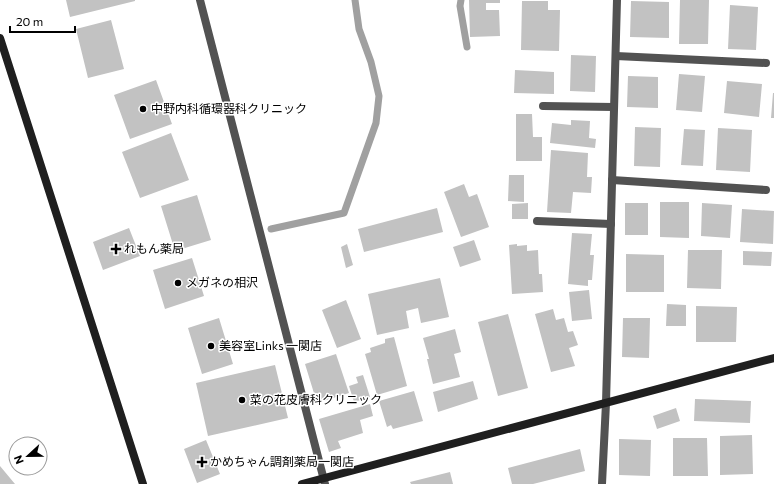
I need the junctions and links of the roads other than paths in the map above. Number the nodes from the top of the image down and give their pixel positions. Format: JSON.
{"nodes":[{"id":1,"x":200,"y":0,"type":"edge"},
{"id":2,"x":617,"y":0,"type":"edge"},
{"id":3,"x":0,"y":38,"type":"edge"},
{"id":4,"x":616,"y":56,"type":"junction"},
{"id":5,"x":766,"y":63,"type":"dead end"},
{"id":6,"x":543,"y":106,"type":"dead end"},
{"id":7,"x":614,"y":107,"type":"junction"},
{"id":8,"x":612,"y":180,"type":"junction"},
{"id":9,"x":766,"y":190,"type":"dead end"},
{"id":10,"x":537,"y":221,"type":"dead end"},
{"id":11,"x":611,"y":224,"type":"junction"},
{"id":12,"x":774,"y":358,"type":"edge"},
{"id":13,"x":606,"y":403,"type":"junction"},
{"id":14,"x":324,"y":481,"type":"edge"},
{"id":15,"x":143,"y":484,"type":"edge"},
{"id":16,"x":302,"y":484,"type":"edge"},
{"id":17,"x":602,"y":484,"type":"edge"}],
"edges":[{"from":1,"to":14,"type":"street"},
{"from":2,"to":4,"type":"street"},
{"from":3,"to":15,"type":"street"},
{"from":4,"to":5,"type":"street"},
{"from":4,"to":7,"type":"street"},
{"from":6,"to":7,"type":"street"},
{"from":7,"to":8,"type":"street"},
{"from":8,"to":9,"type":"street"},
{"from":8,"to":11,"type":"street"},
{"from":10,"to":11,"type":"street"},
{"from":11,"to":13,"type":"street"},
{"from":12,"to":13,"type":"street"},
{"from":13,"to":14,"type":"street"},
{"from":13,"to":17,"type":"street"},
{"from":14,"to":16,"type":"street"}]}
